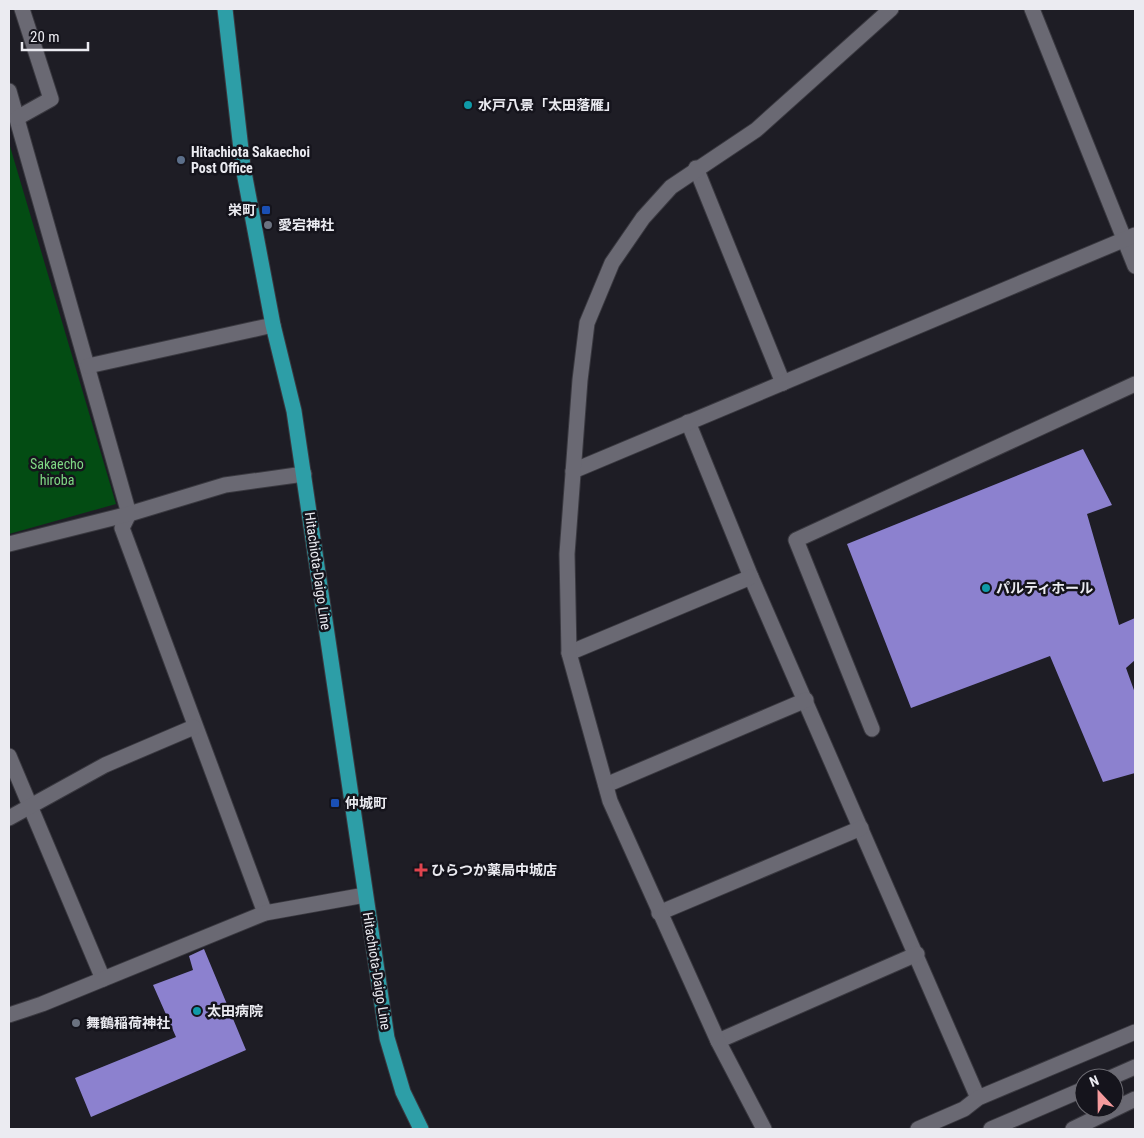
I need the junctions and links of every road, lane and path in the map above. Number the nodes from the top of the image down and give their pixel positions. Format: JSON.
{"nodes":[{"id":1,"x":22,"y":9,"type":"edge"},
{"id":2,"x":225,"y":9,"type":"edge"},
{"id":3,"x":891,"y":9,"type":"edge"},
{"id":4,"x":1032,"y":9,"type":"edge"},
{"id":5,"x":9,"y":91,"type":"edge"},
{"id":6,"x":17,"y":118,"type":"junction"},
{"id":7,"x":696,"y":168,"type":"junction"},
{"id":8,"x":1130,"y":237,"type":"edge"},
{"id":9,"x":1135,"y":266,"type":"edge"},
{"id":10,"x":273,"y":324,"type":"junction"},
{"id":11,"x":88,"y":366,"type":"junction"},
{"id":12,"x":783,"y":383,"type":"junction"},
{"id":13,"x":1135,"y":384,"type":"edge"},
{"id":14,"x":688,"y":422,"type":"junction"},
{"id":15,"x":573,"y":471,"type":"junction"},
{"id":16,"x":304,"y":474,"type":"junction"},
{"id":17,"x":129,"y":514,"type":"junction"},
{"id":18,"x":9,"y":544,"type":"edge"},
{"id":19,"x":751,"y":577,"type":"junction"},
{"id":20,"x":569,"y":653,"type":"junction"},
{"id":21,"x":806,"y":700,"type":"junction"},
{"id":22,"x":194,"y":727,"type":"junction"},
{"id":23,"x":872,"y":728,"type":"dead end"},
{"id":24,"x":9,"y":756,"type":"edge"},
{"id":25,"x":606,"y":785,"type":"junction"},
{"id":26,"x":30,"y":808,"type":"junction"},
{"id":27,"x":9,"y":818,"type":"edge"},
{"id":28,"x":861,"y":828,"type":"junction"},
{"id":29,"x":365,"y":895,"type":"junction"},
{"id":30,"x":265,"y":913,"type":"junction"},
{"id":31,"x":659,"y":913,"type":"junction"},
{"id":32,"x":917,"y":954,"type":"junction"},
{"id":33,"x":103,"y":978,"type":"junction"},
{"id":34,"x":9,"y":1015,"type":"edge"},
{"id":35,"x":1135,"y":1032,"type":"edge"},
{"id":36,"x":718,"y":1041,"type":"junction"},
{"id":37,"x":1074,"y":1093,"type":"edge"},
{"id":38,"x":978,"y":1098,"type":"junction"},
{"id":39,"x":1135,"y":1099,"type":"edge"},
{"id":40,"x":1093,"y":1125,"type":"edge"},
{"id":41,"x":421,"y":1129,"type":"edge"},
{"id":42,"x":764,"y":1129,"type":"edge"},
{"id":43,"x":918,"y":1129,"type":"edge"},
{"id":44,"x":991,"y":1129,"type":"edge"},
{"id":45,"x":1072,"y":1129,"type":"edge"}],
"edges":[{"from":1,"to":6,"type":"street"},
{"from":2,"to":10,"type":"main road","name":"Hitachiota-Daigo Line"},
{"from":3,"to":7,"type":"street"},
{"from":4,"to":8,"type":"street"},
{"from":5,"to":6,"type":"street"},
{"from":6,"to":11,"type":"street"},
{"from":7,"to":12,"type":"street"},
{"from":7,"to":15,"type":"street"},
{"from":8,"to":9,"type":"street"},
{"from":8,"to":12,"type":"street"},
{"from":10,"to":11,"type":"street"},
{"from":10,"to":16,"type":"main road","name":"Hitachiota-Daigo Line"},
{"from":11,"to":17,"type":"street"},
{"from":12,"to":14,"type":"street"},
{"from":13,"to":23,"type":"street"},
{"from":14,"to":15,"type":"street"},
{"from":14,"to":19,"type":"street"},
{"from":15,"to":20,"type":"street"},
{"from":16,"to":17,"type":"street"},
{"from":16,"to":29,"type":"main road","name":"Hitachiota-Daigo Line"},
{"from":17,"to":18,"type":"street"},
{"from":17,"to":22,"type":"street"},
{"from":19,"to":20,"type":"street"},
{"from":19,"to":21,"type":"street"},
{"from":20,"to":25,"type":"street"},
{"from":21,"to":25,"type":"street"},
{"from":21,"to":28,"type":"street"},
{"from":22,"to":26,"type":"street"},
{"from":22,"to":30,"type":"street"},
{"from":24,"to":26,"type":"street"},
{"from":25,"to":31,"type":"street"},
{"from":26,"to":27,"type":"street"},
{"from":26,"to":33,"type":"street"},
{"from":28,"to":31,"type":"street"},
{"from":28,"to":32,"type":"street"},
{"from":29,"to":30,"type":"street"},
{"from":29,"to":41,"type":"main road","name":"Hitachiota-Daigo Line"},
{"from":30,"to":33,"type":"street"},
{"from":31,"to":36,"type":"street"},
{"from":32,"to":36,"type":"street"},
{"from":32,"to":38,"type":"street"},
{"from":33,"to":34,"type":"street"},
{"from":35,"to":38,"type":"street"},
{"from":36,"to":42,"type":"street"},
{"from":37,"to":44,"type":"street"},
{"from":38,"to":43,"type":"street"},
{"from":39,"to":40,"type":"street"},
{"from":40,"to":45,"type":"street"}]}
